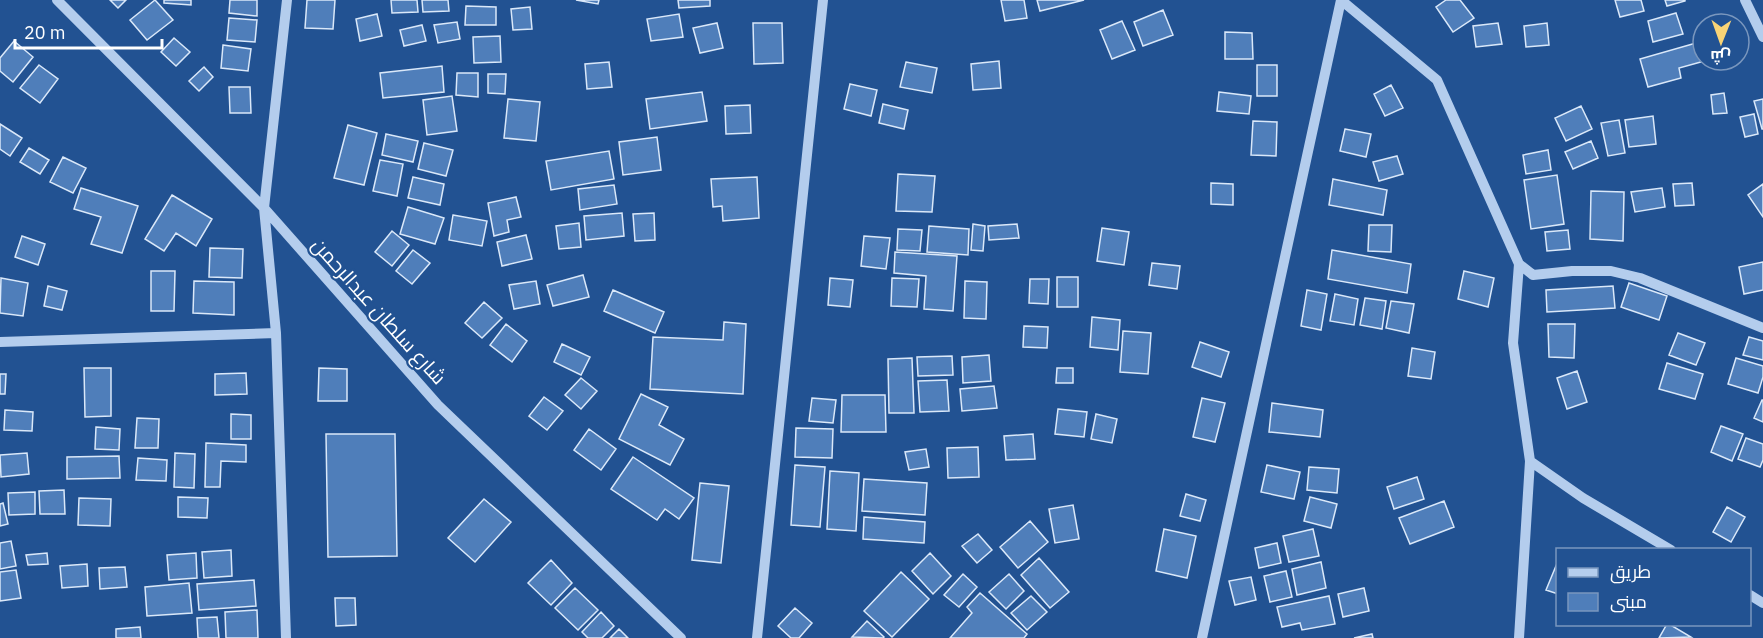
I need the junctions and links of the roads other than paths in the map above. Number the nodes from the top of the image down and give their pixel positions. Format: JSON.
{"nodes":[{"id":1,"x":57,"y":0,"type":"edge"},
{"id":2,"x":287,"y":0,"type":"edge"},
{"id":3,"x":823,"y":0,"type":"edge"},
{"id":4,"x":1341,"y":0,"type":"edge"},
{"id":5,"x":1745,"y":0,"type":"edge"},
{"id":6,"x":1763,"y":37,"type":"edge"},
{"id":7,"x":264,"y":208,"type":"junction"},
{"id":8,"x":1519,"y":264,"type":"junction"},
{"id":9,"x":1763,"y":328,"type":"edge"},
{"id":10,"x":276,"y":333,"type":"junction"},
{"id":11,"x":0,"y":342,"type":"edge"},
{"id":12,"x":1530,"y":461,"type":"junction"},
{"id":13,"x":1669,"y":548,"type":"edge"},
{"id":14,"x":286,"y":638,"type":"edge"},
{"id":15,"x":681,"y":638,"type":"edge"},
{"id":16,"x":758,"y":638,"type":"edge"},
{"id":17,"x":1202,"y":638,"type":"edge"},
{"id":18,"x":1519,"y":638,"type":"edge"}],
"edges":[{"from":1,"to":7,"type":"street","name":"شارع سلطان عبدالرحمن"},
{"from":2,"to":7,"type":"street"},
{"from":3,"to":16,"type":"street"},
{"from":4,"to":8,"type":"street"},
{"from":4,"to":17,"type":"street"},
{"from":5,"to":6,"type":"street"},
{"from":7,"to":10,"type":"street"},
{"from":7,"to":15,"type":"street","name":"شارع سلطان عبدالرحمن"},
{"from":8,"to":9,"type":"street"},
{"from":8,"to":12,"type":"street"},
{"from":10,"to":11,"type":"street"},
{"from":10,"to":14,"type":"street"},
{"from":12,"to":13,"type":"street"},
{"from":12,"to":18,"type":"street"}]}
